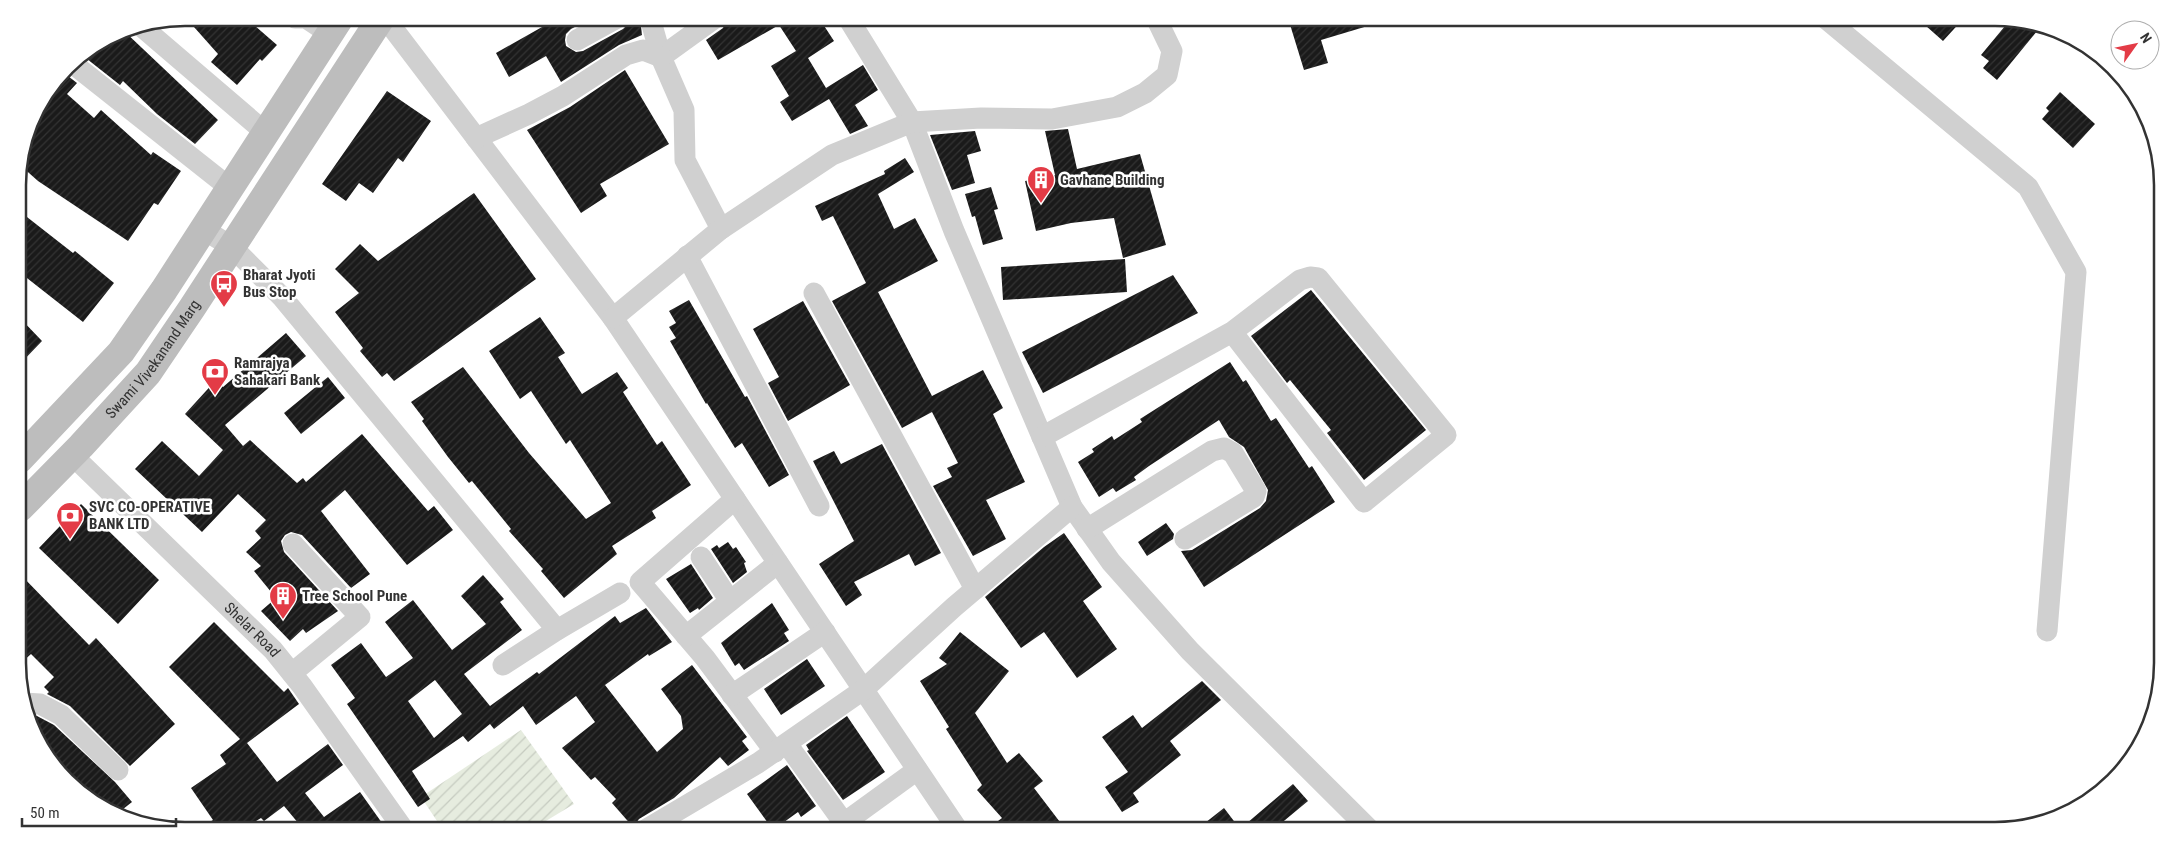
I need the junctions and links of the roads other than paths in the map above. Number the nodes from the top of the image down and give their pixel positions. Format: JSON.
{"nodes":[{"id":1,"x":1160,"y":26,"type":"edge"},
{"id":2,"x":1835,"y":26,"type":"edge"},
{"id":3,"x":334,"y":27,"type":"edge"},
{"id":4,"x":375,"y":27,"type":"edge"},
{"id":5,"x":392,"y":27,"type":"edge"},
{"id":6,"x":601,"y":27,"type":"edge"},
{"id":7,"x":652,"y":27,"type":"edge"},
{"id":8,"x":703,"y":27,"type":"edge"},
{"id":9,"x":853,"y":27,"type":"edge"},
{"id":10,"x":147,"y":31,"type":"edge"},
{"id":11,"x":577,"y":40,"type":"dead end"},
{"id":12,"x":661,"y":56,"type":"junction"},
{"id":13,"x":78,"y":68,"type":"edge"},
{"id":14,"x":912,"y":122,"type":"junction"},
{"id":15,"x":266,"y":133,"type":"junction"},
{"id":16,"x":476,"y":138,"type":"junction"},
{"id":17,"x":230,"y":188,"type":"junction"},
{"id":18,"x":721,"y":229,"type":"junction"},
{"id":19,"x":203,"y":230,"type":"junction"},
{"id":20,"x":232,"y":247,"type":"junction"},
{"id":21,"x":688,"y":256,"type":"junction"},
{"id":22,"x":814,"y":293,"type":"dead end"},
{"id":23,"x":613,"y":318,"type":"junction"},
{"id":24,"x":1232,"y":332,"type":"junction"},
{"id":25,"x":1042,"y":437,"type":"junction"},
{"id":26,"x":26,"y":452,"type":"edge"},
{"id":27,"x":72,"y":455,"type":"junction"},
{"id":28,"x":735,"y":499,"type":"junction"},
{"id":29,"x":26,"y":502,"type":"edge"},
{"id":30,"x":819,"y":506,"type":"dead end"},
{"id":31,"x":1072,"y":507,"type":"junction"},
{"id":32,"x":1087,"y":529,"type":"junction"},
{"id":33,"x":1184,"y":539,"type":"dead end"},
{"id":34,"x":293,"y":544,"type":"dead end"},
{"id":35,"x":701,"y":557,"type":"dead end"},
{"id":36,"x":778,"y":563,"type":"junction"},
{"id":37,"x":975,"y":589,"type":"junction"},
{"id":38,"x":620,"y":593,"type":"dead end"},
{"id":39,"x":730,"y":601,"type":"junction"},
{"id":40,"x":556,"y":630,"type":"junction"},
{"id":41,"x":2047,"y":631,"type":"dead end"},
{"id":42,"x":825,"y":632,"type":"junction"},
{"id":43,"x":686,"y":636,"type":"junction"},
{"id":44,"x":503,"y":665,"type":"dead end"},
{"id":45,"x":292,"y":673,"type":"junction"},
{"id":46,"x":864,"y":690,"type":"junction"},
{"id":47,"x":732,"y":695,"type":"junction"},
{"id":48,"x":32,"y":703,"type":"edge"},
{"id":49,"x":781,"y":748,"type":"junction"},
{"id":50,"x":118,"y":770,"type":"dead end"},
{"id":51,"x":917,"y":770,"type":"junction"},
{"id":52,"x":1361,"y":821,"type":"edge"},
{"id":53,"x":398,"y":822,"type":"edge"},
{"id":54,"x":659,"y":822,"type":"edge"},
{"id":55,"x":843,"y":822,"type":"edge"},
{"id":56,"x":846,"y":822,"type":"edge"},
{"id":57,"x":952,"y":822,"type":"edge"}],
"edges":[{"from":1,"to":14,"type":"street"},
{"from":2,"to":41,"type":"street"},
{"from":3,"to":15,"type":"main road","name":"Swami Vivekanand Marg"},
{"from":4,"to":20,"type":"main road","name":"Swami Vivekanand Marg"},
{"from":5,"to":16,"type":"street"},
{"from":6,"to":11,"type":"street"},
{"from":7,"to":12,"type":"street"},
{"from":8,"to":12,"type":"street"},
{"from":9,"to":14,"type":"street"},
{"from":10,"to":15,"type":"street"},
{"from":12,"to":16,"type":"street"},
{"from":12,"to":18,"type":"street"},
{"from":13,"to":17,"type":"street"},
{"from":14,"to":18,"type":"street"},
{"from":14,"to":25,"type":"street"},
{"from":15,"to":17,"type":"main road","name":"Swami Vivekanand Marg"},
{"from":16,"to":23,"type":"street"},
{"from":17,"to":19,"type":"main road","name":"Swami Vivekanand Marg"},
{"from":18,"to":21,"type":"street"},
{"from":19,"to":20,"type":"street"},
{"from":19,"to":26,"type":"main road","name":"Swami Vivekanand Marg"},
{"from":20,"to":27,"type":"main road","name":"Swami Vivekanand Marg"},
{"from":20,"to":40,"type":"street"},
{"from":21,"to":23,"type":"street"},
{"from":21,"to":30,"type":"street"},
{"from":22,"to":37,"type":"street"},
{"from":23,"to":28,"type":"street"},
{"from":24,"to":24,"type":"street"},
{"from":24,"to":25,"type":"street"},
{"from":25,"to":31,"type":"street"},
{"from":27,"to":29,"type":"main road","name":"Swami Vivekanand Marg"},
{"from":27,"to":45,"type":"street","name":"Shelar Road"},
{"from":28,"to":36,"type":"street"},
{"from":28,"to":43,"type":"street"},
{"from":31,"to":32,"type":"street"},
{"from":31,"to":37,"type":"street"},
{"from":32,"to":33,"type":"street"},
{"from":32,"to":52,"type":"street"},
{"from":34,"to":45,"type":"street"},
{"from":35,"to":39,"type":"street"},
{"from":36,"to":39,"type":"street"},
{"from":36,"to":42,"type":"street"},
{"from":37,"to":46,"type":"street"},
{"from":38,"to":40,"type":"street"},
{"from":39,"to":43,"type":"street"},
{"from":40,"to":44,"type":"street"},
{"from":42,"to":46,"type":"street"},
{"from":42,"to":47,"type":"street"},
{"from":43,"to":47,"type":"street"},
{"from":45,"to":53,"type":"street","name":"Shelar Road"},
{"from":46,"to":49,"type":"street"},
{"from":46,"to":51,"type":"street"},
{"from":47,"to":49,"type":"street"},
{"from":48,"to":50,"type":"street"},
{"from":49,"to":54,"type":"street"},
{"from":49,"to":55,"type":"street"},
{"from":51,"to":56,"type":"street"},
{"from":51,"to":57,"type":"street"}]}
